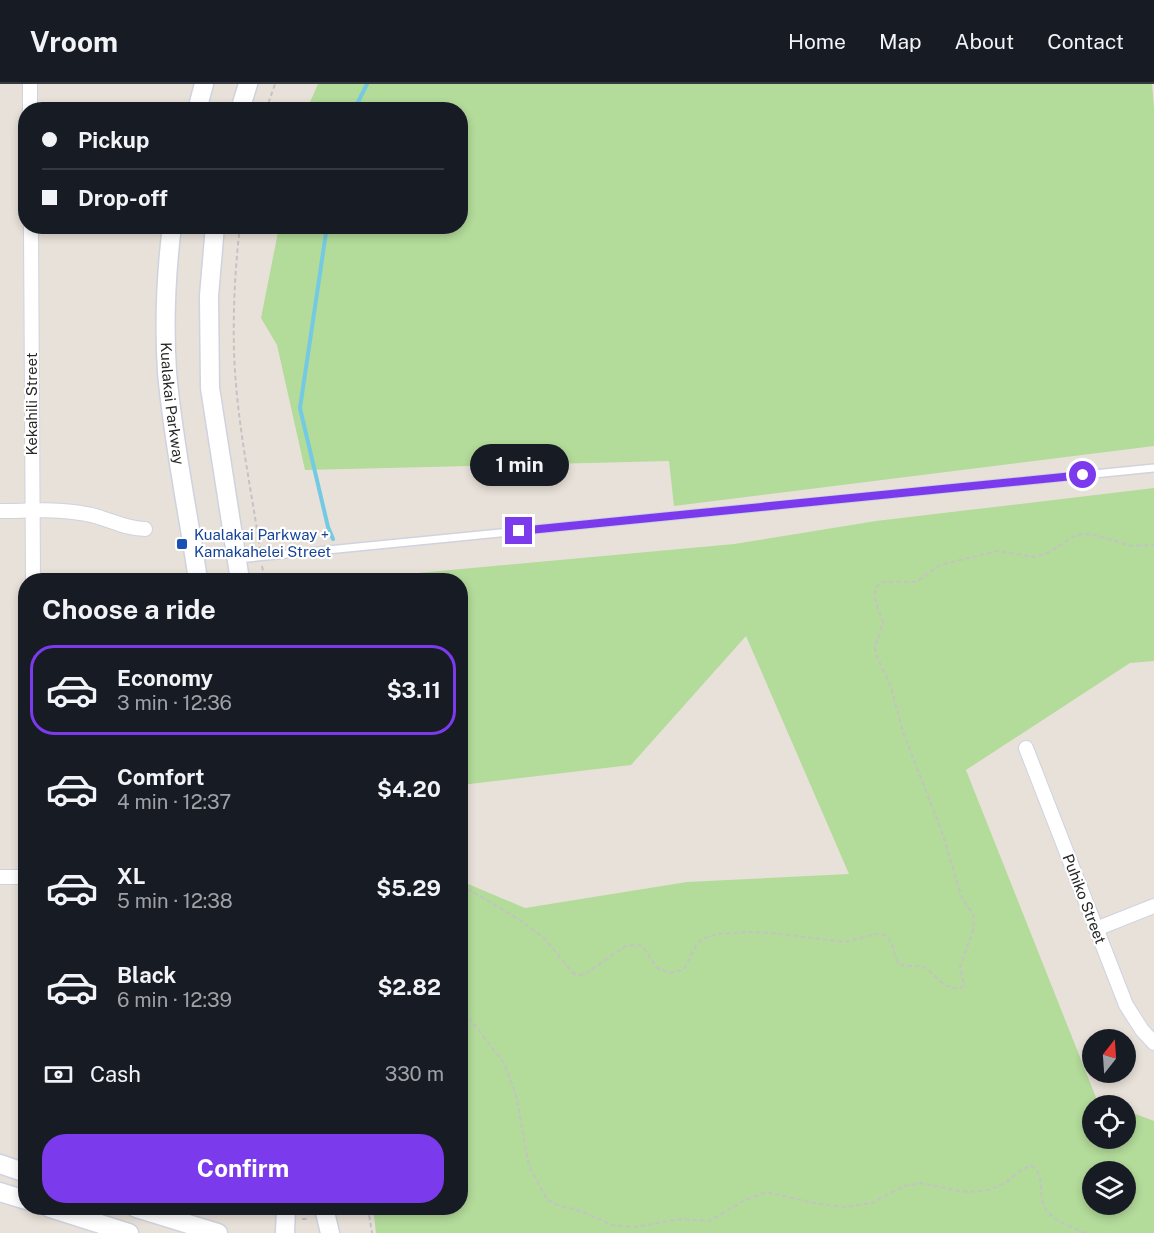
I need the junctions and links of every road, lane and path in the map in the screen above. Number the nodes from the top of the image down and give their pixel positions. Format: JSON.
{"nodes":[{"id":1,"x":30,"y":84,"type":"edge"},
{"id":2,"x":204,"y":84,"type":"edge"},
{"id":3,"x":248,"y":84,"type":"edge"},
{"id":4,"x":275,"y":84,"type":"edge"},
{"id":5,"x":30,"y":102,"type":"edge"},
{"id":6,"x":199,"y":102,"type":"edge"},
{"id":7,"x":242,"y":102,"type":"edge"},
{"id":8,"x":269,"y":102,"type":"edge"},
{"id":9,"x":31,"y":234,"type":"edge"},
{"id":10,"x":171,"y":234,"type":"edge"},
{"id":11,"x":214,"y":234,"type":"edge"},
{"id":12,"x":239,"y":234,"type":"edge"},
{"id":13,"x":1154,"y":468,"type":"edge"},
{"id":14,"x":0,"y":511,"type":"edge"},
{"id":15,"x":32,"y":511,"type":"junction"},
{"id":16,"x":145,"y":529,"type":"dead end"},
{"id":17,"x":1154,"y":545,"type":"edge"},
{"id":18,"x":261,"y":556,"type":"junction"},
{"id":19,"x":236,"y":559,"type":"junction"},
{"id":20,"x":33,"y":573,"type":"edge"},
{"id":21,"x":197,"y":573,"type":"edge"},
{"id":22,"x":239,"y":573,"type":"edge"},
{"id":23,"x":264,"y":573,"type":"edge"},
{"id":24,"x":1026,"y":748,"type":"dead end"},
{"id":25,"x":0,"y":877,"type":"edge"},
{"id":26,"x":18,"y":877,"type":"edge"},
{"id":27,"x":468,"y":889,"type":"edge"},
{"id":28,"x":1154,"y":906,"type":"edge"},
{"id":29,"x":1096,"y":929,"type":"junction"},
{"id":30,"x":468,"y":1016,"type":"edge"},
{"id":31,"x":1154,"y":1043,"type":"edge"},
{"id":32,"x":0,"y":1164,"type":"edge"},
{"id":33,"x":18,"y":1170,"type":"edge"},
{"id":34,"x":0,"y":1192,"type":"edge"},
{"id":35,"x":18,"y":1198,"type":"edge"},
{"id":36,"x":72,"y":1215,"type":"edge"},
{"id":37,"x":159,"y":1215,"type":"edge"},
{"id":38,"x":286,"y":1215,"type":"edge"},
{"id":39,"x":310,"y":1215,"type":"edge"},
{"id":40,"x":318,"y":1215,"type":"edge"},
{"id":41,"x":319,"y":1215,"type":"edge"},
{"id":42,"x":369,"y":1215,"type":"edge"},
{"id":43,"x":302,"y":1219,"type":"dead end"},
{"id":44,"x":129,"y":1233,"type":"edge"},
{"id":45,"x":218,"y":1233,"type":"edge"},
{"id":46,"x":285,"y":1233,"type":"edge"},
{"id":47,"x":320,"y":1233,"type":"edge"},
{"id":48,"x":330,"y":1233,"type":"edge"},
{"id":49,"x":372,"y":1233,"type":"edge"},
{"id":50,"x":1084,"y":1233,"type":"edge"}],
"edges":[{"from":1,"to":5,"type":"street"},
{"from":2,"to":6,"type":"main road"},
{"from":3,"to":7,"type":"main road"},
{"from":4,"to":8,"type":"path"},
{"from":9,"to":15,"type":"street","name":"Kekahili Street"},
{"from":10,"to":21,"type":"main road","name":"Kualakai Parkway"},
{"from":11,"to":19,"type":"main road"},
{"from":12,"to":18,"type":"path"},
{"from":13,"to":18,"type":"lane"},
{"from":14,"to":15,"type":"street"},
{"from":15,"to":16,"type":"street"},
{"from":15,"to":20,"type":"street","name":"Kekahili Street"},
{"from":17,"to":27,"type":"path"},
{"from":18,"to":19,"type":"lane"},
{"from":18,"to":23,"type":"path"},
{"from":19,"to":22,"type":"main road"},
{"from":24,"to":29,"type":"street","name":"Puhiko Street"},
{"from":25,"to":26,"type":"street"},
{"from":28,"to":29,"type":"street"},
{"from":29,"to":31,"type":"street","name":"Puhiko Street"},
{"from":30,"to":50,"type":"path"},
{"from":32,"to":33,"type":"main road"},
{"from":34,"to":35,"type":"main road"},
{"from":36,"to":44,"type":"main road"},
{"from":37,"to":45,"type":"main road"},
{"from":38,"to":46,"type":"main road"},
{"from":39,"to":43,"type":"path"},
{"from":40,"to":47,"type":"main road"},
{"from":41,"to":48,"type":"main road"},
{"from":42,"to":49,"type":"path"}]}
